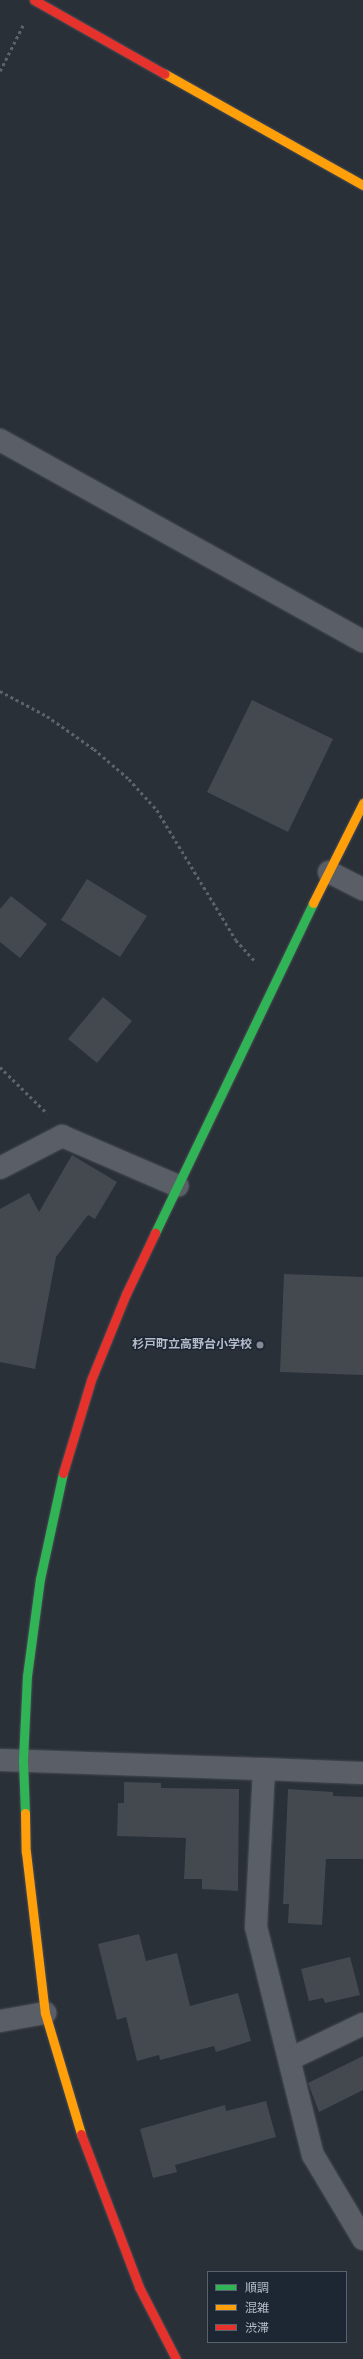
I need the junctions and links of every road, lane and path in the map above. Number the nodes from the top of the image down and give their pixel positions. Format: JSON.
{"nodes":[{"id":1,"x":35,"y":1,"type":"edge"},
{"id":2,"x":0,"y":71,"type":"edge"},
{"id":3,"x":363,"y":185,"type":"edge"},
{"id":4,"x":0,"y":440,"type":"edge"},
{"id":5,"x":363,"y":641,"type":"edge"},
{"id":6,"x":0,"y":691,"type":"edge"},
{"id":7,"x":363,"y":803,"type":"edge"},
{"id":8,"x":329,"y":872,"type":"junction"},
{"id":9,"x":363,"y":888,"type":"edge"},
{"id":10,"x":274,"y":982,"type":"junction"},
{"id":11,"x":0,"y":1067,"type":"edge"},
{"id":12,"x":62,"y":1136,"type":"junction"},
{"id":13,"x":0,"y":1168,"type":"edge"},
{"id":14,"x":178,"y":1186,"type":"junction"},
{"id":15,"x":0,"y":1760,"type":"edge"},
{"id":16,"x":24,"y":1760,"type":"junction"},
{"id":17,"x":264,"y":1769,"type":"junction"},
{"id":18,"x":363,"y":1773,"type":"edge"},
{"id":19,"x":45,"y":2013,"type":"junction"},
{"id":20,"x":0,"y":2022,"type":"edge"},
{"id":21,"x":363,"y":2024,"type":"edge"},
{"id":22,"x":290,"y":2060,"type":"junction"},
{"id":23,"x":363,"y":2239,"type":"edge"},
{"id":24,"x":176,"y":2359,"type":"edge"}],
"edges":[{"from":1,"to":2,"type":"path"},
{"from":1,"to":3,"type":"street"},
{"from":4,"to":5,"type":"street"},
{"from":6,"to":10,"type":"path"},
{"from":7,"to":8,"type":"street"},
{"from":8,"to":9,"type":"street"},
{"from":8,"to":10,"type":"street"},
{"from":10,"to":14,"type":"street"},
{"from":11,"to":12,"type":"path"},
{"from":12,"to":13,"type":"street"},
{"from":12,"to":14,"type":"street"},
{"from":14,"to":16,"type":"street"},
{"from":15,"to":16,"type":"street"},
{"from":16,"to":17,"type":"street"},
{"from":16,"to":19,"type":"street"},
{"from":17,"to":18,"type":"street"},
{"from":17,"to":22,"type":"street"},
{"from":19,"to":20,"type":"street"},
{"from":19,"to":24,"type":"street"},
{"from":21,"to":22,"type":"street"},
{"from":22,"to":23,"type":"street"}]}
